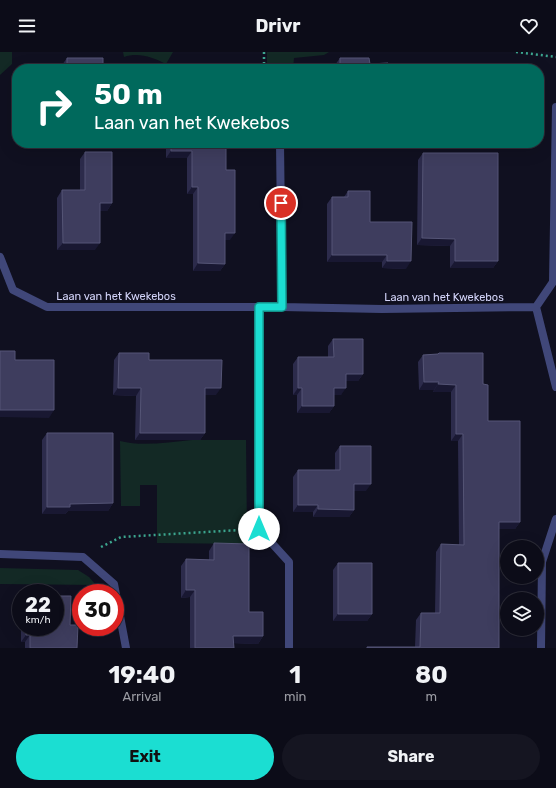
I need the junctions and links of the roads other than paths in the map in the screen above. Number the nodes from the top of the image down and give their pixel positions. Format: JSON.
{"nodes":[{"id":1,"x":556,"y":107,"type":"edge"},
{"id":2,"x":280,"y":148,"type":"edge"},
{"id":3,"x":0,"y":257,"type":"edge"},
{"id":4,"x":259,"y":307,"type":"junction"},
{"id":5,"x":282,"y":307,"type":"junction"},
{"id":6,"x":536,"y":307,"type":"junction"},
{"id":7,"x":556,"y":387,"type":"edge"},
{"id":8,"x":556,"y":519,"type":"edge"},
{"id":9,"x":0,"y":554,"type":"edge"},
{"id":10,"x":126,"y":648,"type":"edge"},
{"id":11,"x":290,"y":648,"type":"edge"},
{"id":12,"x":541,"y":648,"type":"edge"}],
"edges":[{"from":1,"to":6,"type":"street"},
{"from":2,"to":5,"type":"street"},
{"from":3,"to":4,"type":"street","name":"Laan van het Kwekebos"},
{"from":4,"to":5,"type":"street","name":"Laan van het Kwekebos"},
{"from":4,"to":11,"type":"street"},
{"from":5,"to":6,"type":"street","name":"Laan van het Kwekebos"},
{"from":6,"to":7,"type":"street"},
{"from":8,"to":12,"type":"street"},
{"from":9,"to":10,"type":"street"}]}
